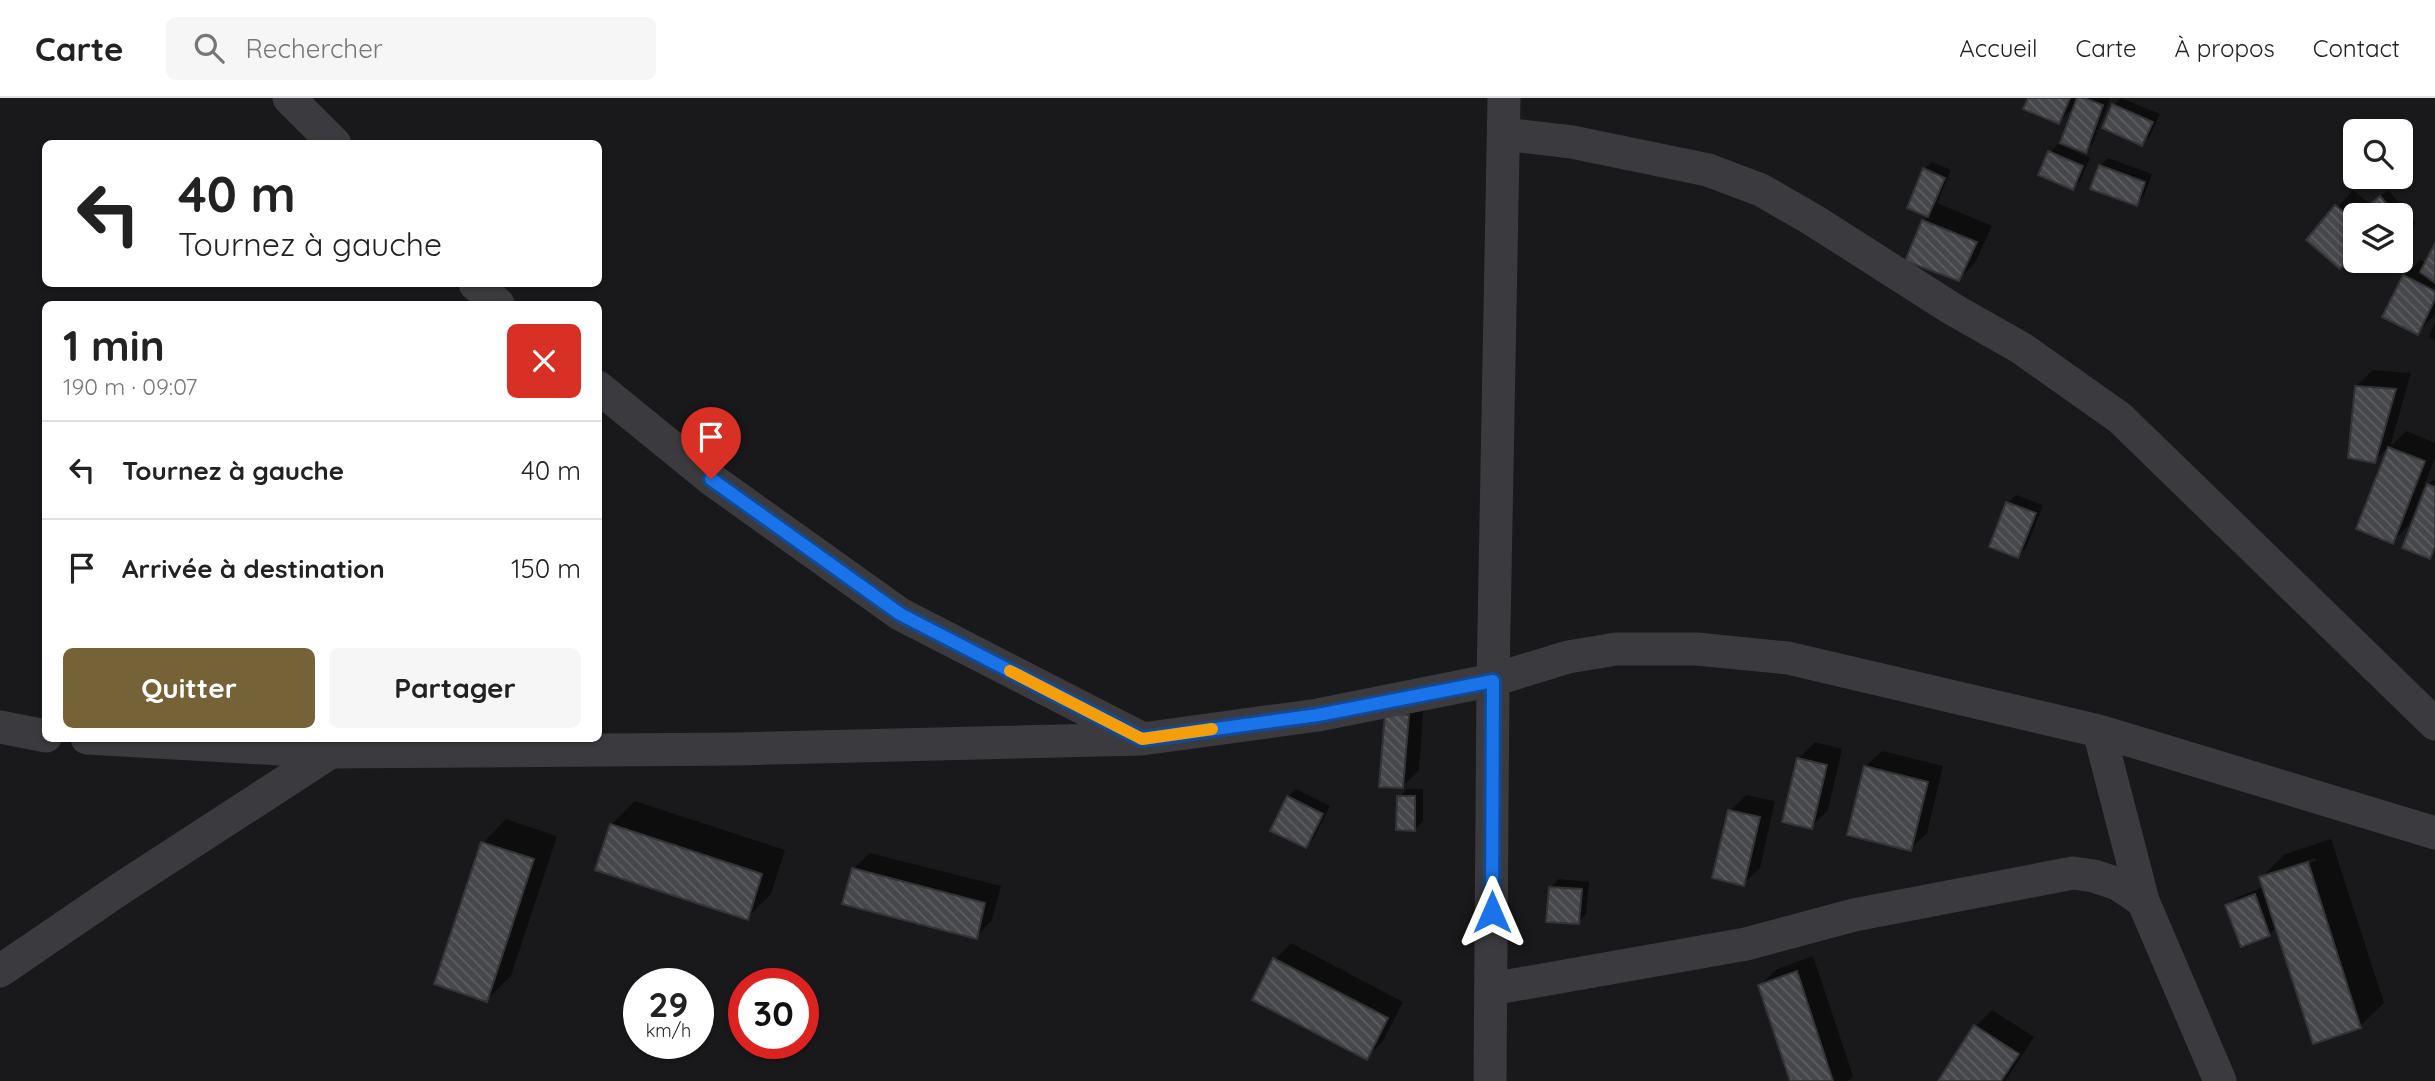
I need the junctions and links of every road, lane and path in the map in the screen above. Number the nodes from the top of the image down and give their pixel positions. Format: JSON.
{"nodes":[{"id":1,"x":289,"y":98,"type":"edge"},
{"id":2,"x":1504,"y":98,"type":"edge"},
{"id":3,"x":1504,"y":134,"type":"junction"},
{"id":4,"x":331,"y":140,"type":"edge"},
{"id":5,"x":478,"y":287,"type":"edge"},
{"id":6,"x":495,"y":301,"type":"edge"},
{"id":7,"x":602,"y":390,"type":"edge"},
{"id":8,"x":1493,"y":681,"type":"junction"},
{"id":9,"x":2435,"y":724,"type":"edge"},
{"id":10,"x":0,"y":727,"type":"edge"},
{"id":11,"x":2099,"y":731,"type":"junction"},
{"id":12,"x":42,"y":735,"type":"edge"},
{"id":13,"x":1142,"y":739,"type":"junction"},
{"id":14,"x":157,"y":742,"type":"edge"},
{"id":15,"x":331,"y":752,"type":"junction"},
{"id":16,"x":2435,"y":833,"type":"edge"},
{"id":17,"x":2143,"y":901,"type":"junction"},
{"id":18,"x":0,"y":971,"type":"edge"},
{"id":19,"x":1491,"y":989,"type":"junction"},
{"id":20,"x":1490,"y":1081,"type":"edge"},
{"id":21,"x":2220,"y":1081,"type":"edge"}],
"edges":[{"from":1,"to":4,"type":"street"},
{"from":2,"to":3,"type":"street"},
{"from":3,"to":8,"type":"street"},
{"from":3,"to":9,"type":"street"},
{"from":5,"to":6,"type":"street"},
{"from":7,"to":13,"type":"street"},
{"from":8,"to":11,"type":"street"},
{"from":8,"to":13,"type":"street"},
{"from":8,"to":19,"type":"street"},
{"from":10,"to":12,"type":"street"},
{"from":11,"to":16,"type":"street"},
{"from":11,"to":17,"type":"street"},
{"from":13,"to":15,"type":"street"},
{"from":14,"to":15,"type":"street"},
{"from":15,"to":18,"type":"street"},
{"from":17,"to":19,"type":"street"},
{"from":17,"to":21,"type":"street"},
{"from":19,"to":20,"type":"street"}]}
